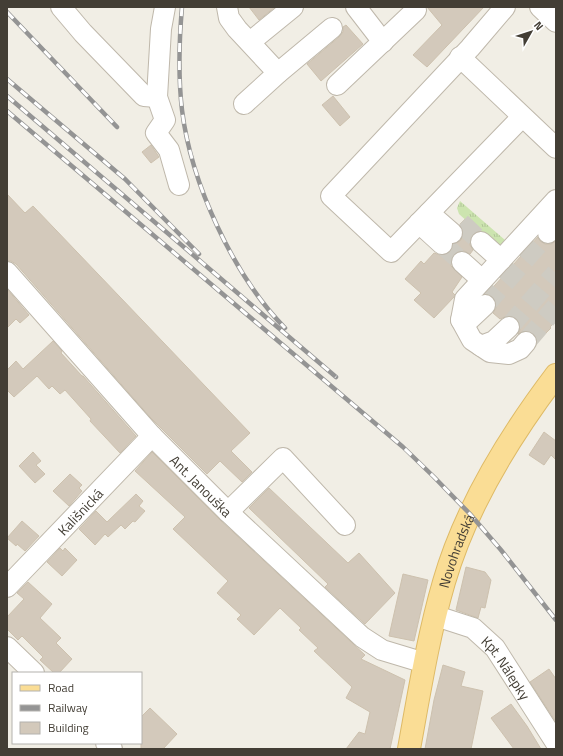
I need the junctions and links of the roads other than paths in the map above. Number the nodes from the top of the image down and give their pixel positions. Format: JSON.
{"nodes":[{"id":1,"x":61,"y":7,"type":"edge"},
{"id":2,"x":165,"y":7,"type":"edge"},
{"id":3,"x":227,"y":7,"type":"edge"},
{"id":4,"x":293,"y":7,"type":"edge"},
{"id":5,"x":414,"y":7,"type":"edge"},
{"id":6,"x":505,"y":7,"type":"edge"},
{"id":7,"x":355,"y":8,"type":"edge"},
{"id":8,"x":332,"y":28,"type":"dead end"},
{"id":9,"x":250,"y":42,"type":"junction"},
{"id":10,"x":383,"y":42,"type":"junction"},
{"id":11,"x":460,"y":58,"type":"junction"},
{"id":12,"x":278,"y":73,"type":"junction"},
{"id":13,"x":337,"y":85,"type":"dead end"},
{"id":14,"x":157,"y":97,"type":"junction"},
{"id":15,"x":244,"y":104,"type":"dead end"},
{"id":16,"x":522,"y":117,"type":"junction"},
{"id":17,"x":556,"y":148,"type":"edge"},
{"id":18,"x":179,"y":185,"type":"dead end"},
{"id":19,"x":556,"y":200,"type":"edge"},
{"id":20,"x":429,"y":213,"type":"junction"},
{"id":21,"x":492,"y":270,"type":"junction"},
{"id":22,"x":7,"y":272,"type":"edge"},
{"id":23,"x":485,"y":305,"type":"tunnel mouth"},
{"id":24,"x":461,"y":320,"type":"junction"},
{"id":25,"x":509,"y":327,"type":"tunnel mouth"},
{"id":26,"x":526,"y":342,"type":"tunnel mouth"},
{"id":27,"x":481,"y":346,"type":"junction"},
{"id":28,"x":556,"y":374,"type":"edge"},
{"id":29,"x":152,"y":436,"type":"junction"},
{"id":30,"x":228,"y":512,"type":"junction"},
{"id":31,"x":345,"y":525,"type":"dead end"},
{"id":32,"x":7,"y":587,"type":"edge"},
{"id":33,"x":436,"y":616,"type":"junction"},
{"id":34,"x":7,"y":647,"type":"edge"},
{"id":35,"x":425,"y":662,"type":"junction"},
{"id":36,"x":33,"y":672,"type":"edge"},
{"id":37,"x":556,"y":743,"type":"edge"},
{"id":38,"x":409,"y":749,"type":"edge"}],
"edges":[{"from":1,"to":14,"type":"street"},
{"from":2,"to":14,"type":"street"},
{"from":3,"to":9,"type":"street"},
{"from":4,"to":9,"type":"street"},
{"from":5,"to":10,"type":"street"},
{"from":6,"to":11,"type":"street"},
{"from":7,"to":10,"type":"street"},
{"from":8,"to":12,"type":"street"},
{"from":9,"to":12,"type":"street"},
{"from":10,"to":13,"type":"street"},
{"from":11,"to":16,"type":"street"},
{"from":11,"to":20,"type":"street"},
{"from":12,"to":15,"type":"street"},
{"from":14,"to":18,"type":"street"},
{"from":16,"to":17,"type":"street"},
{"from":16,"to":20,"type":"street"},
{"from":19,"to":21,"type":"street"},
{"from":20,"to":20,"type":"street"},
{"from":21,"to":21,"type":"street"},
{"from":21,"to":24,"type":"street"},
{"from":22,"to":29,"type":"street","name":"Ant. Janouška"},
{"from":23,"to":24,"type":"street"},
{"from":24,"to":27,"type":"street"},
{"from":25,"to":27,"type":"street"},
{"from":26,"to":27,"type":"street"},
{"from":28,"to":33,"type":"main road","name":"Novohradská"},
{"from":29,"to":30,"type":"street","name":"Ant. Janouška"},
{"from":29,"to":32,"type":"street","name":"Kališnická"},
{"from":30,"to":31,"type":"street"},
{"from":30,"to":35,"type":"street","name":"Ant. Janouška"},
{"from":33,"to":35,"type":"main road","name":"Novohradská"},
{"from":33,"to":37,"type":"street","name":"Kpt. Nálepky"},
{"from":34,"to":36,"type":"street"},
{"from":35,"to":38,"type":"main road","name":"Novohradská"}]}
